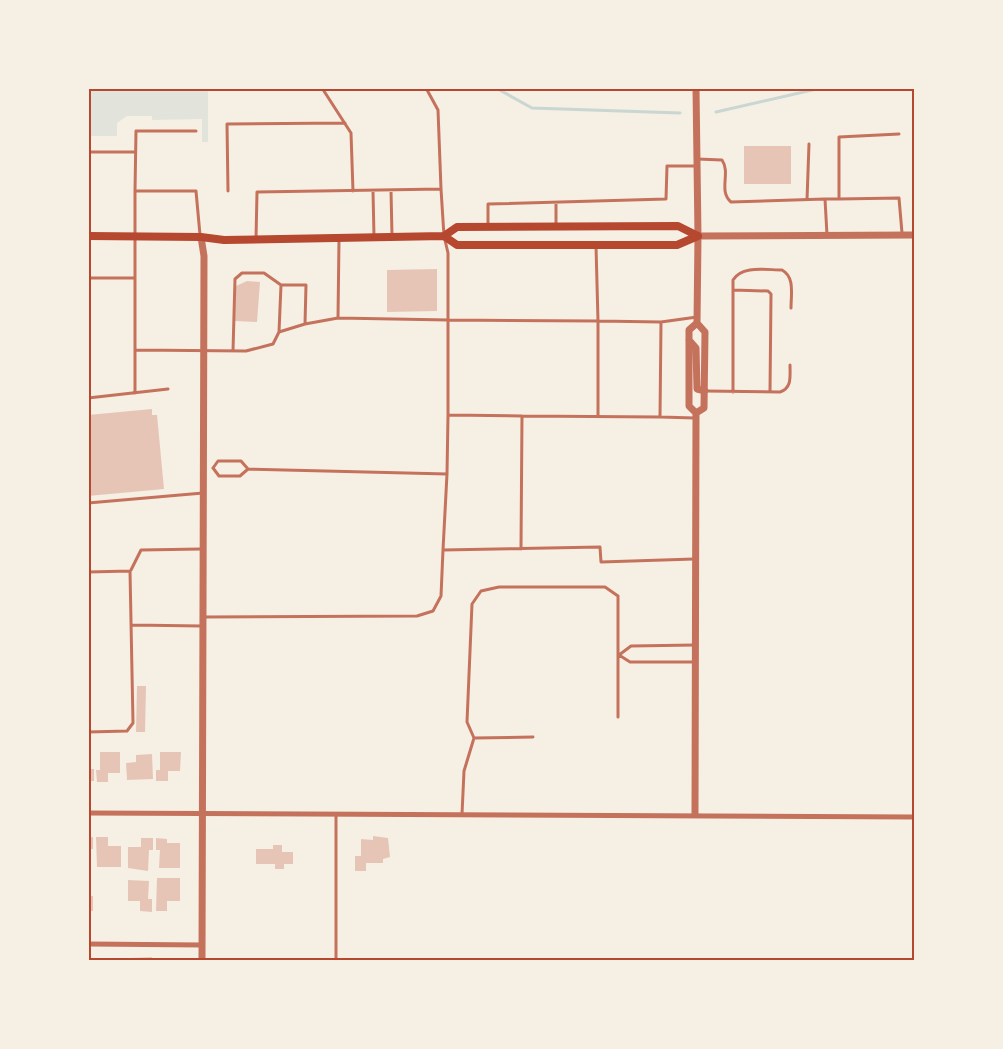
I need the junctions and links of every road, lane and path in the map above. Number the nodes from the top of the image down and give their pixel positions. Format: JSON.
{"nodes":[{"id":1,"x":322,"y":88,"type":"edge"},
{"id":2,"x":426,"y":88,"type":"edge"},
{"id":3,"x":696,"y":88,"type":"edge"},
{"id":4,"x":345,"y":123,"type":"junction"},
{"id":5,"x":196,"y":131,"type":"dead end"},
{"id":6,"x":899,"y":134,"type":"dead end"},
{"id":7,"x":809,"y":144,"type":"dead end"},
{"id":8,"x":88,"y":152,"type":"edge"},
{"id":9,"x":136,"y":152,"type":"junction"},
{"id":10,"x":696,"y":162,"type":"junction"},
{"id":11,"x":441,"y":189,"type":"junction"},
{"id":12,"x":391,"y":190,"type":"junction"},
{"id":13,"x":135,"y":191,"type":"junction"},
{"id":14,"x":228,"y":191,"type":"dead end"},
{"id":15,"x":353,"y":191,"type":"junction"},
{"id":16,"x":373,"y":191,"type":"junction"},
{"id":17,"x":825,"y":199,"type":"junction"},
{"id":18,"x":839,"y":199,"type":"junction"},
{"id":19,"x":807,"y":200,"type":"junction"},
{"id":20,"x":556,"y":203,"type":"junction"},
{"id":21,"x":556,"y":226,"type":"junction"},
{"id":22,"x":488,"y":227,"type":"junction"},
{"id":23,"x":826,"y":235,"type":"junction"},
{"id":24,"x":902,"y":235,"type":"junction"},
{"id":25,"x":915,"y":235,"type":"edge"},
{"id":26,"x":88,"y":236,"type":"edge"},
{"id":27,"x":134,"y":236,"type":"junction"},
{"id":28,"x":444,"y":236,"type":"junction"},
{"id":29,"x":698,"y":236,"type":"junction"},
{"id":30,"x":201,"y":237,"type":"junction"},
{"id":31,"x":375,"y":238,"type":"junction"},
{"id":32,"x":392,"y":238,"type":"junction"},
{"id":33,"x":339,"y":239,"type":"junction"},
{"id":34,"x":256,"y":240,"type":"junction"},
{"id":35,"x":596,"y":244,"type":"junction"},
{"id":36,"x":88,"y":278,"type":"edge"},
{"id":37,"x":134,"y":278,"type":"junction"},
{"id":38,"x":281,"y":285,"type":"junction"},
{"id":39,"x":733,"y":290,"type":"junction"},
{"id":40,"x":791,"y":308,"type":"dead end"},
{"id":41,"x":338,"y":318,"type":"junction"},
{"id":42,"x":448,"y":320,"type":"junction"},
{"id":43,"x":697,"y":320,"type":"junction"},
{"id":44,"x":598,"y":321,"type":"junction"},
{"id":45,"x":661,"y":322,"type":"junction"},
{"id":46,"x":305,"y":324,"type":"junction"},
{"id":47,"x":279,"y":332,"type":"junction"},
{"id":48,"x":689,"y":340,"type":"junction"},
{"id":49,"x":135,"y":350,"type":"junction"},
{"id":50,"x":204,"y":350,"type":"junction"},
{"id":51,"x":234,"y":351,"type":"junction"},
{"id":52,"x":790,"y":365,"type":"dead end"},
{"id":53,"x":168,"y":389,"type":"dead end"},
{"id":54,"x":705,"y":391,"type":"junction"},
{"id":55,"x":733,"y":392,"type":"junction"},
{"id":56,"x":770,"y":392,"type":"junction"},
{"id":57,"x":135,"y":393,"type":"junction"},
{"id":58,"x":88,"y":398,"type":"edge"},
{"id":59,"x":448,"y":415,"type":"junction"},
{"id":60,"x":696,"y":415,"type":"junction"},
{"id":61,"x":522,"y":416,"type":"junction"},
{"id":62,"x":597,"y":416,"type":"junction"},
{"id":63,"x":660,"y":417,"type":"junction"},
{"id":64,"x":213,"y":468,"type":"junction"},
{"id":65,"x":248,"y":468,"type":"junction"},
{"id":66,"x":203,"y":469,"type":"junction"},
{"id":67,"x":447,"y":474,"type":"junction"},
{"id":68,"x":203,"y":493,"type":"junction"},
{"id":69,"x":88,"y":503,"type":"edge"},
{"id":70,"x":203,"y":549,"type":"junction"},
{"id":71,"x":521,"y":549,"type":"junction"},
{"id":72,"x":443,"y":550,"type":"junction"},
{"id":73,"x":696,"y":559,"type":"junction"},
{"id":74,"x":130,"y":571,"type":"junction"},
{"id":75,"x":88,"y":572,"type":"edge"},
{"id":76,"x":203,"y":617,"type":"junction"},
{"id":77,"x":132,"y":625,"type":"junction"},
{"id":78,"x":203,"y":626,"type":"junction"},
{"id":79,"x":696,"y":645,"type":"junction"},
{"id":80,"x":619,"y":655,"type":"junction"},
{"id":81,"x":696,"y":662,"type":"junction"},
{"id":82,"x":618,"y":717,"type":"dead end"},
{"id":83,"x":88,"y":732,"type":"edge"},
{"id":84,"x":533,"y":737,"type":"dead end"},
{"id":85,"x":474,"y":738,"type":"junction"},
{"id":86,"x":88,"y":813,"type":"edge"},
{"id":87,"x":202,"y":813,"type":"junction"},
{"id":88,"x":336,"y":814,"type":"junction"},
{"id":89,"x":462,"y":814,"type":"junction"},
{"id":90,"x":695,"y":814,"type":"junction"},
{"id":91,"x":915,"y":817,"type":"edge"},
{"id":92,"x":88,"y":944,"type":"edge"},
{"id":93,"x":202,"y":945,"type":"junction"},
{"id":94,"x":202,"y":960,"type":"edge"},
{"id":95,"x":336,"y":960,"type":"edge"}],
"edges":[{"from":1,"to":4,"type":"lane"},
{"from":2,"to":11,"type":"lane"},
{"from":3,"to":10,"type":"street"},
{"from":4,"to":14,"type":"lane"},
{"from":4,"to":15,"type":"lane"},
{"from":5,"to":9,"type":"lane"},
{"from":6,"to":18,"type":"lane"},
{"from":7,"to":19,"type":"lane"},
{"from":8,"to":9,"type":"lane"},
{"from":9,"to":13,"type":"lane"},
{"from":10,"to":19,"type":"lane"},
{"from":10,"to":20,"type":"lane"},
{"from":10,"to":29,"type":"street"},
{"from":11,"to":12,"type":"lane"},
{"from":11,"to":28,"type":"lane"},
{"from":12,"to":16,"type":"lane"},
{"from":12,"to":32,"type":"lane"},
{"from":13,"to":27,"type":"lane"},
{"from":13,"to":30,"type":"lane"},
{"from":15,"to":16,"type":"lane"},
{"from":15,"to":34,"type":"lane"},
{"from":16,"to":31,"type":"lane"},
{"from":17,"to":18,"type":"lane"},
{"from":17,"to":19,"type":"lane"},
{"from":17,"to":23,"type":"lane"},
{"from":18,"to":24,"type":"lane"},
{"from":20,"to":21,"type":"lane"},
{"from":20,"to":22,"type":"lane"},
{"from":21,"to":22,"type":"main road"},
{"from":21,"to":29,"type":"main road"},
{"from":22,"to":28,"type":"main road"},
{"from":23,"to":24,"type":"street"},
{"from":23,"to":29,"type":"street"},
{"from":24,"to":25,"type":"street"},
{"from":26,"to":27,"type":"main road"},
{"from":27,"to":30,"type":"main road"},
{"from":27,"to":37,"type":"lane"},
{"from":28,"to":32,"type":"main road"},
{"from":28,"to":35,"type":"main road"},
{"from":28,"to":42,"type":"lane"},
{"from":29,"to":35,"type":"main road"},
{"from":29,"to":43,"type":"street"},
{"from":30,"to":34,"type":"main road"},
{"from":30,"to":50,"type":"street"},
{"from":31,"to":32,"type":"main road"},
{"from":31,"to":33,"type":"main road"},
{"from":33,"to":34,"type":"main road"},
{"from":33,"to":41,"type":"lane"},
{"from":35,"to":44,"type":"lane"},
{"from":36,"to":37,"type":"lane"},
{"from":37,"to":49,"type":"lane"},
{"from":38,"to":46,"type":"lane"},
{"from":38,"to":47,"type":"lane"},
{"from":38,"to":51,"type":"lane"},
{"from":39,"to":40,"type":"lane"},
{"from":39,"to":55,"type":"lane"},
{"from":39,"to":56,"type":"lane"},
{"from":41,"to":42,"type":"lane"},
{"from":41,"to":46,"type":"lane"},
{"from":42,"to":44,"type":"lane"},
{"from":42,"to":59,"type":"lane"},
{"from":43,"to":45,"type":"lane"},
{"from":43,"to":48,"type":"street"},
{"from":43,"to":54,"type":"street"},
{"from":44,"to":45,"type":"lane"},
{"from":44,"to":62,"type":"lane"},
{"from":45,"to":63,"type":"lane"},
{"from":46,"to":47,"type":"lane"},
{"from":47,"to":51,"type":"lane"},
{"from":48,"to":54,"type":"street"},
{"from":48,"to":60,"type":"street"},
{"from":49,"to":50,"type":"lane"},
{"from":49,"to":57,"type":"lane"},
{"from":50,"to":51,"type":"lane"},
{"from":50,"to":66,"type":"street"},
{"from":52,"to":56,"type":"lane"},
{"from":53,"to":57,"type":"lane"},
{"from":54,"to":55,"type":"lane"},
{"from":54,"to":60,"type":"street"},
{"from":55,"to":56,"type":"lane"},
{"from":57,"to":58,"type":"lane"},
{"from":59,"to":61,"type":"lane"},
{"from":59,"to":67,"type":"lane"},
{"from":60,"to":63,"type":"lane"},
{"from":60,"to":73,"type":"street"},
{"from":61,"to":62,"type":"lane"},
{"from":61,"to":71,"type":"lane"},
{"from":62,"to":63,"type":"lane"},
{"from":64,"to":65,"type":"lane"},
{"from":64,"to":65,"type":"lane"},
{"from":64,"to":66,"type":"lane"},
{"from":65,"to":67,"type":"lane"},
{"from":66,"to":68,"type":"street"},
{"from":67,"to":72,"type":"lane"},
{"from":68,"to":69,"type":"lane"},
{"from":68,"to":70,"type":"street"},
{"from":70,"to":74,"type":"lane"},
{"from":70,"to":76,"type":"street"},
{"from":71,"to":72,"type":"lane"},
{"from":71,"to":73,"type":"lane"},
{"from":72,"to":76,"type":"lane"},
{"from":73,"to":79,"type":"street"},
{"from":74,"to":75,"type":"lane"},
{"from":74,"to":77,"type":"lane"},
{"from":76,"to":78,"type":"street"},
{"from":77,"to":78,"type":"lane"},
{"from":77,"to":83,"type":"lane"},
{"from":78,"to":87,"type":"street"},
{"from":79,"to":80,"type":"lane"},
{"from":79,"to":81,"type":"street"},
{"from":80,"to":81,"type":"lane"},
{"from":80,"to":82,"type":"lane"},
{"from":80,"to":85,"type":"lane"},
{"from":81,"to":90,"type":"street"},
{"from":84,"to":85,"type":"lane"},
{"from":85,"to":89,"type":"lane"},
{"from":86,"to":87,"type":"street"},
{"from":87,"to":88,"type":"street"},
{"from":87,"to":93,"type":"street"},
{"from":88,"to":89,"type":"street"},
{"from":88,"to":95,"type":"lane"},
{"from":89,"to":90,"type":"street"},
{"from":90,"to":91,"type":"street"},
{"from":92,"to":93,"type":"street"},
{"from":93,"to":94,"type":"street"}]}
